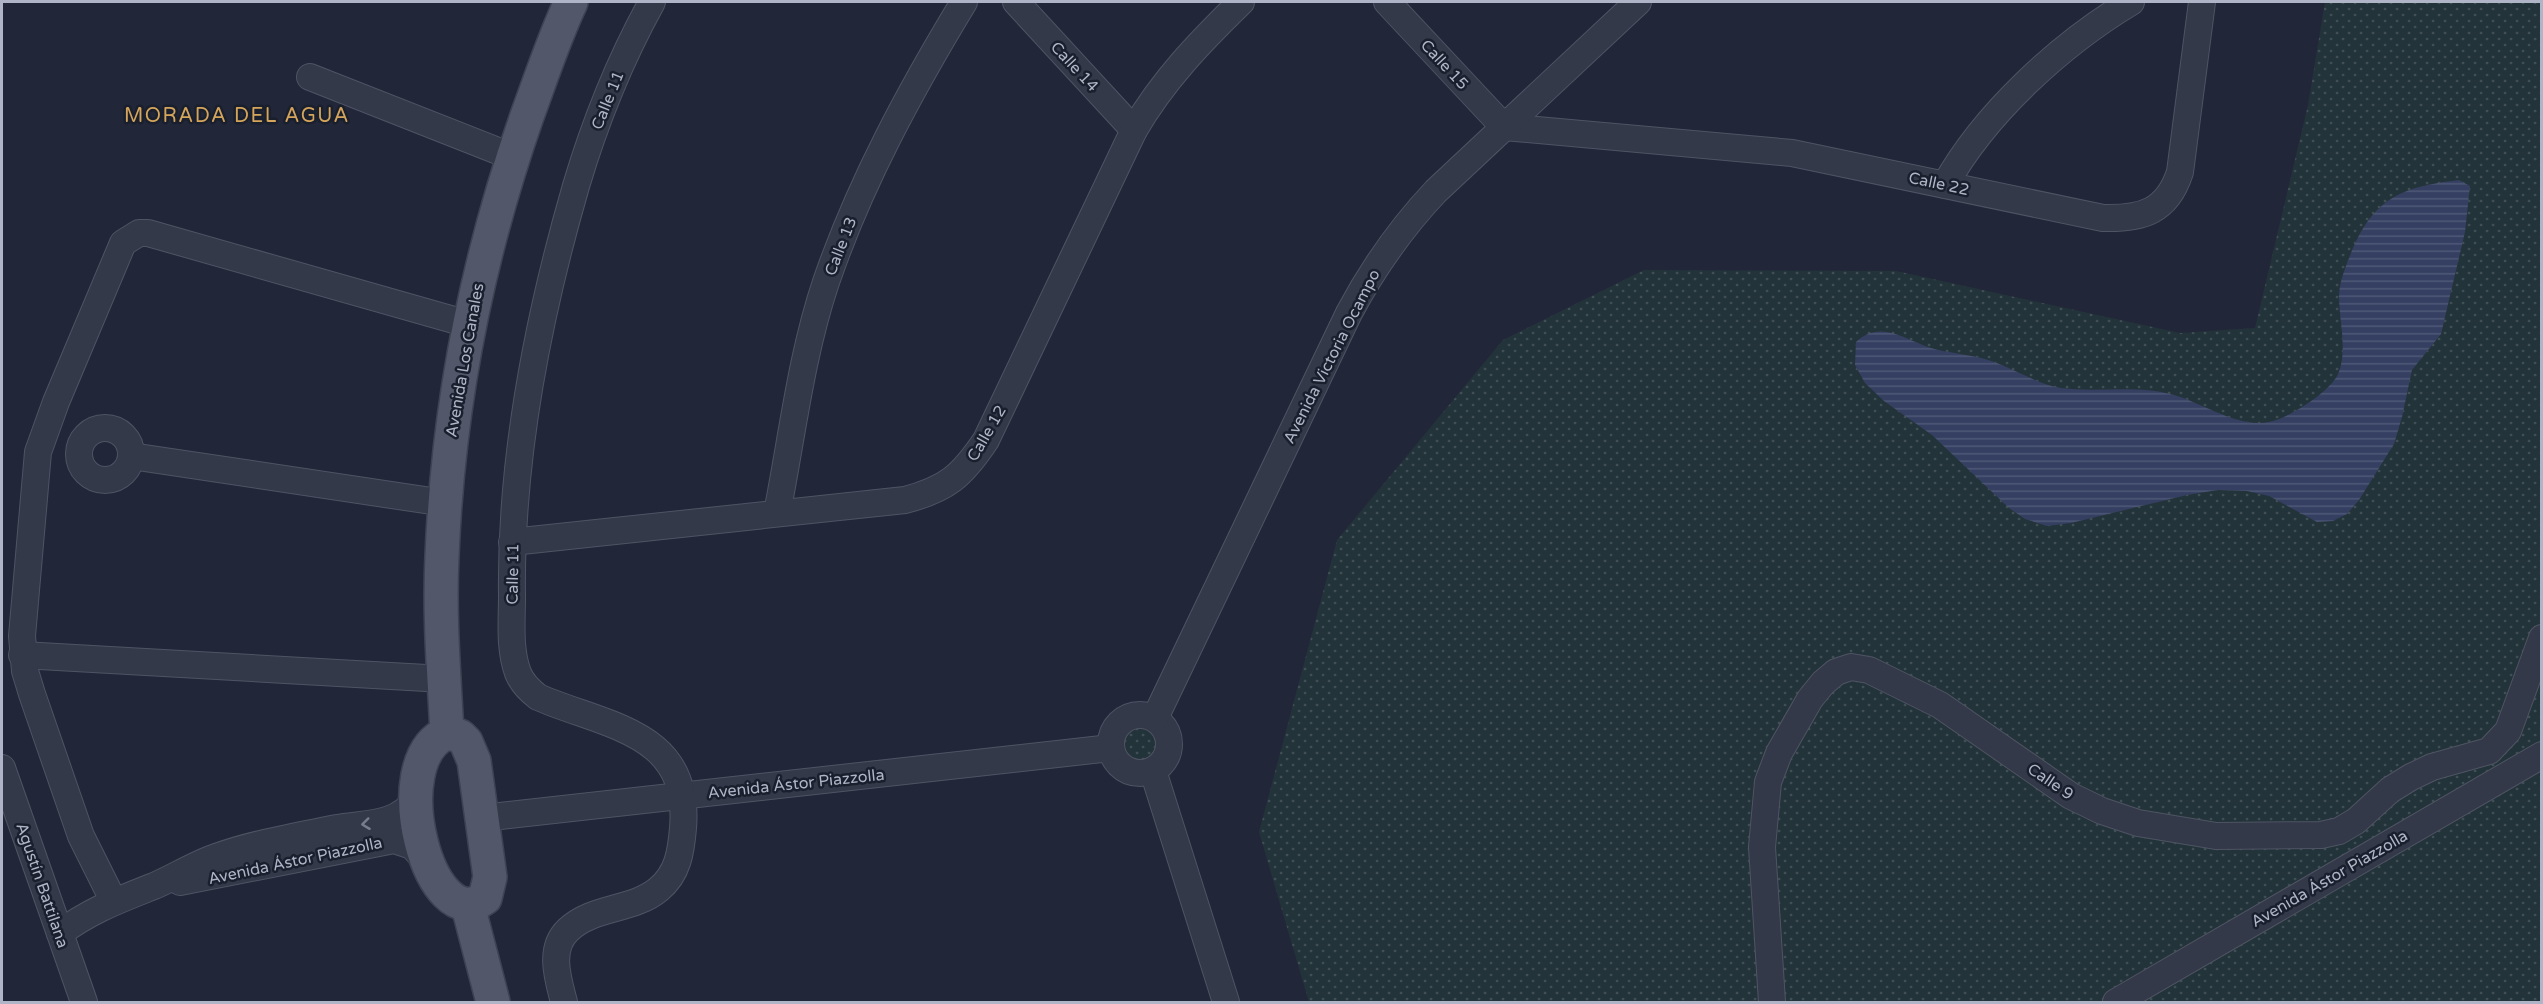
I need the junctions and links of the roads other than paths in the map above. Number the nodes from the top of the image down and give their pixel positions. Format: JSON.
{"nodes":[{"id":1,"x":571,"y":2,"type":"edge"},
{"id":2,"x":652,"y":2,"type":"edge"},
{"id":3,"x":964,"y":2,"type":"edge"},
{"id":4,"x":1016,"y":2,"type":"edge"},
{"id":5,"x":1241,"y":2,"type":"edge"},
{"id":6,"x":1387,"y":2,"type":"edge"},
{"id":7,"x":1638,"y":2,"type":"edge"},
{"id":8,"x":2131,"y":2,"type":"edge"},
{"id":9,"x":2202,"y":2,"type":"edge"},
{"id":10,"x":310,"y":77,"type":"dead end"},
{"id":11,"x":1503,"y":127,"type":"junction"},
{"id":12,"x":1134,"y":130,"type":"junction"},
{"id":13,"x":513,"y":157,"type":"junction"},
{"id":14,"x":1945,"y":185,"type":"junction"},
{"id":15,"x":468,"y":324,"type":"junction"},
{"id":16,"x":131,"y":456,"type":"dead end"},
{"id":17,"x":445,"y":502,"type":"junction"},
{"id":18,"x":777,"y":513,"type":"junction"},
{"id":19,"x":512,"y":542,"type":"junction"},
{"id":20,"x":2541,"y":638,"type":"edge"},
{"id":21,"x":22,"y":655,"type":"junction"},
{"id":22,"x":444,"y":679,"type":"junction"},
{"id":23,"x":1155,"y":718,"type":"junction"},
{"id":24,"x":447,"y":733,"type":"junction"},
{"id":25,"x":1111,"y":748,"type":"junction"},
{"id":26,"x":2489,"y":751,"type":"junction"},
{"id":27,"x":2541,"y":755,"type":"edge"},
{"id":28,"x":1153,"y":771,"type":"junction"},
{"id":29,"x":2505,"y":776,"type":"junction"},
{"id":30,"x":4,"y":780,"type":"edge"},
{"id":31,"x":683,"y":795,"type":"junction"},
{"id":32,"x":416,"y":799,"type":"junction"},
{"id":33,"x":482,"y":818,"type":"junction"},
{"id":34,"x":2339,"y":831,"type":"junction"},
{"id":35,"x":2358,"y":862,"type":"junction"},
{"id":36,"x":428,"y":863,"type":"junction"},
{"id":37,"x":153,"y":886,"type":"junction"},
{"id":38,"x":113,"y":900,"type":"junction"},
{"id":39,"x":468,"y":906,"type":"junction"},
{"id":40,"x":60,"y":933,"type":"junction"},
{"id":41,"x":84,"y":1002,"type":"edge"},
{"id":42,"x":493,"y":1002,"type":"edge"},
{"id":43,"x":564,"y":1002,"type":"edge"},
{"id":44,"x":1226,"y":1002,"type":"edge"},
{"id":45,"x":1772,"y":1002,"type":"edge"},
{"id":46,"x":2116,"y":1002,"type":"edge"}],
"edges":[{"from":1,"to":13,"type":"main road","name":"Avenida Los Canales"},
{"from":2,"to":19,"type":"street","name":"Calle 11"},
{"from":3,"to":18,"type":"street","name":"Calle 13"},
{"from":4,"to":12,"type":"street","name":"Calle 14"},
{"from":5,"to":12,"type":"street","name":"Calle 12"},
{"from":6,"to":11,"type":"street","name":"Calle 15"},
{"from":7,"to":11,"type":"street","name":"Avenida Victoria Ocampo"},
{"from":8,"to":14,"type":"street"},
{"from":9,"to":14,"type":"street","name":"Calle 22"},
{"from":10,"to":13,"type":"street"},
{"from":11,"to":14,"type":"street","name":"Calle 22"},
{"from":11,"to":23,"type":"street","name":"Avenida Victoria Ocampo"},
{"from":12,"to":18,"type":"street","name":"Calle 12"},
{"from":13,"to":15,"type":"main road","name":"Avenida Los Canales"},
{"from":15,"to":17,"type":"main road","name":"Avenida Los Canales"},
{"from":15,"to":21,"type":"street"},
{"from":16,"to":17,"type":"street"},
{"from":17,"to":22,"type":"main road","name":"Avenida Los Canales"},
{"from":18,"to":19,"type":"street","name":"Calle 12"},
{"from":19,"to":31,"type":"street","name":"Calle 11"},
{"from":20,"to":26,"type":"street"},
{"from":21,"to":22,"type":"street"},
{"from":21,"to":38,"type":"street"},
{"from":22,"to":24,"type":"main road","name":"Avenida Los Canales"},
{"from":23,"to":25,"type":"street"},
{"from":23,"to":28,"type":"street"},
{"from":24,"to":32,"type":"main road"},
{"from":24,"to":33,"type":"main road"},
{"from":25,"to":28,"type":"street"},
{"from":25,"to":31,"type":"street","name":"Avenida Ástor Piazzolla"},
{"from":26,"to":29,"type":"street"},
{"from":26,"to":34,"type":"street","name":"Calle 9"},
{"from":27,"to":29,"type":"street","name":"Avenida Ástor Piazzolla"},
{"from":28,"to":44,"type":"street"},
{"from":29,"to":35,"type":"street","name":"Avenida Ástor Piazzolla"},
{"from":30,"to":40,"type":"street","name":"Agustín Battilana"},
{"from":31,"to":33,"type":"street","name":"Avenida Ástor Piazzolla"},
{"from":31,"to":43,"type":"street","name":"Calle 11"},
{"from":32,"to":36,"type":"main road"},
{"from":32,"to":37,"type":"street","name":"Avenida Ástor Piazzolla","one_way":true},
{"from":33,"to":39,"type":"main road"},
{"from":34,"to":35,"type":"street"},
{"from":34,"to":45,"type":"street","name":"Calle 9"},
{"from":35,"to":46,"type":"street","name":"Avenida Ástor Piazzolla"},
{"from":36,"to":37,"type":"street","name":"Avenida Ástor Piazzolla"},
{"from":36,"to":39,"type":"main road"},
{"from":37,"to":38,"type":"street","name":"Avenida Ástor Piazzolla"},
{"from":38,"to":40,"type":"street","name":"Avenida Ástor Piazzolla"},
{"from":39,"to":42,"type":"main road"},
{"from":40,"to":41,"type":"street","name":"Agustín Battilana"}]}
